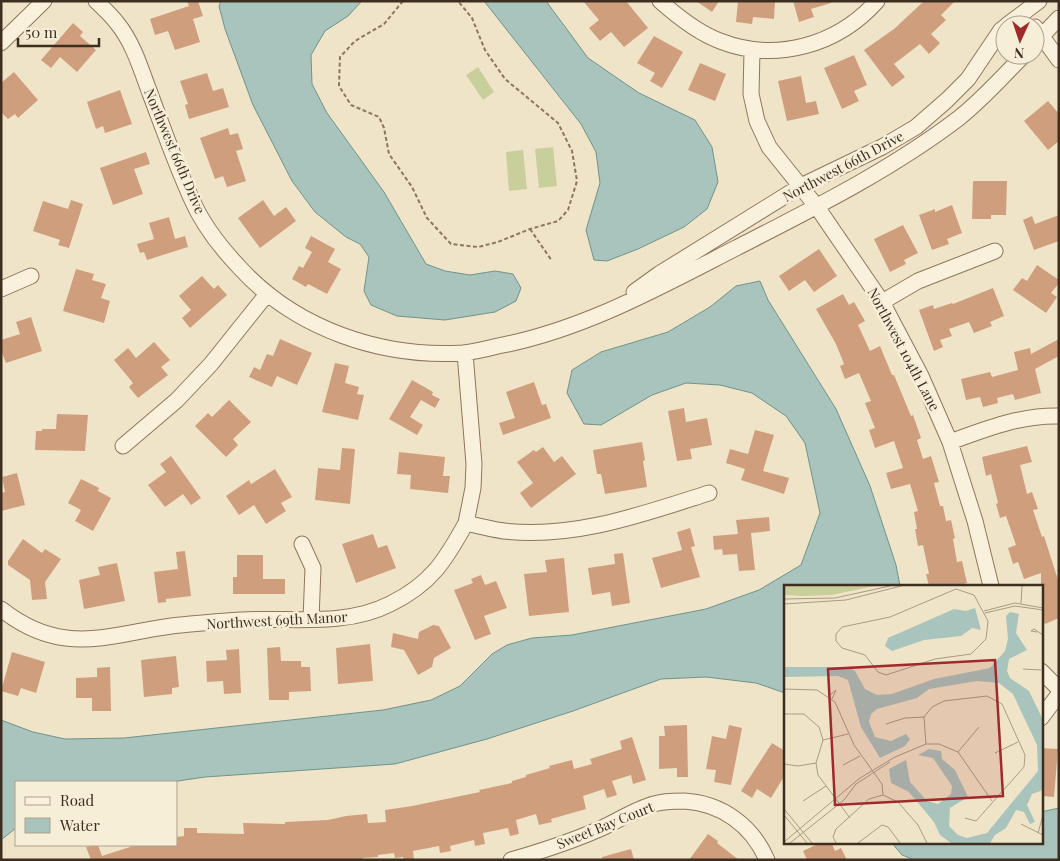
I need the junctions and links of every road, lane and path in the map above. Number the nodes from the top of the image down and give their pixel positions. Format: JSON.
{"nodes":[{"id":1,"x":44,"y":1,"type":"edge"},
{"id":2,"x":96,"y":1,"type":"edge"},
{"id":3,"x":403,"y":1,"type":"edge"},
{"id":4,"x":458,"y":1,"type":"edge"},
{"id":5,"x":660,"y":1,"type":"edge"},
{"id":6,"x":877,"y":1,"type":"edge"},
{"id":7,"x":1039,"y":1,"type":"edge"},
{"id":8,"x":1021,"y":6,"type":"edge"},
{"id":9,"x":1059,"y":18,"type":"edge"},
{"id":10,"x":1045,"y":27,"type":"edge"},
{"id":11,"x":995,"y":39,"type":"edge"},
{"id":12,"x":1,"y":43,"type":"edge"},
{"id":13,"x":1045,"y":44,"type":"edge"},
{"id":14,"x":752,"y":51,"type":"junction"},
{"id":15,"x":1059,"y":60,"type":"edge"},
{"id":16,"x":1014,"y":65,"type":"edge"},
{"id":17,"x":801,"y":186,"type":"junction"},
{"id":18,"x":817,"y":207,"type":"junction"},
{"id":19,"x":530,"y":228,"type":"junction"},
{"id":20,"x":995,"y":251,"type":"dead end"},
{"id":21,"x":552,"y":261,"type":"dead end"},
{"id":22,"x":31,"y":276,"type":"dead end"},
{"id":23,"x":1,"y":289,"type":"edge"},
{"id":24,"x":267,"y":294,"type":"junction"},
{"id":25,"x":882,"y":302,"type":"junction"},
{"id":26,"x":606,"y":311,"type":"junction"},
{"id":27,"x":465,"y":353,"type":"junction"},
{"id":28,"x":1059,"y":416,"type":"edge"},
{"id":29,"x":950,"y":442,"type":"junction"},
{"id":30,"x":123,"y":446,"type":"dead end"},
{"id":31,"x":709,"y":493,"type":"dead end"},
{"id":32,"x":466,"y":523,"type":"junction"},
{"id":33,"x":302,"y":544,"type":"dead end"},
{"id":34,"x":991,"y":585,"type":"edge"},
{"id":35,"x":1,"y":609,"type":"edge"},
{"id":36,"x":311,"y":619,"type":"junction"},
{"id":37,"x":1042,"y":672,"type":"edge"},
{"id":38,"x":1059,"y":689,"type":"edge"},
{"id":39,"x":1059,"y":694,"type":"edge"},
{"id":40,"x":1042,"y":717,"type":"edge"},
{"id":41,"x":511,"y":860,"type":"edge"},
{"id":42,"x":766,"y":860,"type":"edge"}],
"edges":[{"from":1,"to":12,"type":"street"},
{"from":2,"to":24,"type":"street","name":"Northwest 66th Drive"},
{"from":3,"to":19,"type":"path"},
{"from":4,"to":19,"type":"path"},
{"from":5,"to":14,"type":"street"},
{"from":6,"to":14,"type":"street"},
{"from":7,"to":8,"type":"street","name":"Northwest 66th Drive"},
{"from":9,"to":10,"type":"street"},
{"from":11,"to":17,"type":"street","name":"Northwest 66th Drive"},
{"from":13,"to":15,"type":"street"},
{"from":14,"to":17,"type":"street","name":"Northwest 104th Lane"},
{"from":16,"to":18,"type":"street","name":"Northwest 66th Drive"},
{"from":17,"to":18,"type":"street","name":"Northwest 104th Lane"},
{"from":17,"to":26,"type":"street","name":"Northwest 66th Drive"},
{"from":18,"to":25,"type":"street","name":"Northwest 104th Lane"},
{"from":18,"to":26,"type":"street","name":"Northwest 66th Drive"},
{"from":19,"to":21,"type":"path"},
{"from":20,"to":25,"type":"street"},
{"from":22,"to":23,"type":"street"},
{"from":24,"to":27,"type":"street","name":"Northwest 66th Drive"},
{"from":24,"to":30,"type":"street"},
{"from":25,"to":29,"type":"street","name":"Northwest 104th Lane"},
{"from":26,"to":27,"type":"street","name":"Northwest 66th Drive"},
{"from":27,"to":32,"type":"street","name":"Northwest 69th Manor"},
{"from":28,"to":29,"type":"street"},
{"from":29,"to":34,"type":"street","name":"Northwest 104th Lane"},
{"from":31,"to":32,"type":"street"},
{"from":32,"to":36,"type":"street","name":"Northwest 69th Manor"},
{"from":33,"to":36,"type":"street"},
{"from":35,"to":36,"type":"street","name":"Northwest 69th Manor"},
{"from":37,"to":38,"type":"street"},
{"from":39,"to":40,"type":"street"},
{"from":41,"to":42,"type":"street","name":"Sweet Bay Court"}]}
